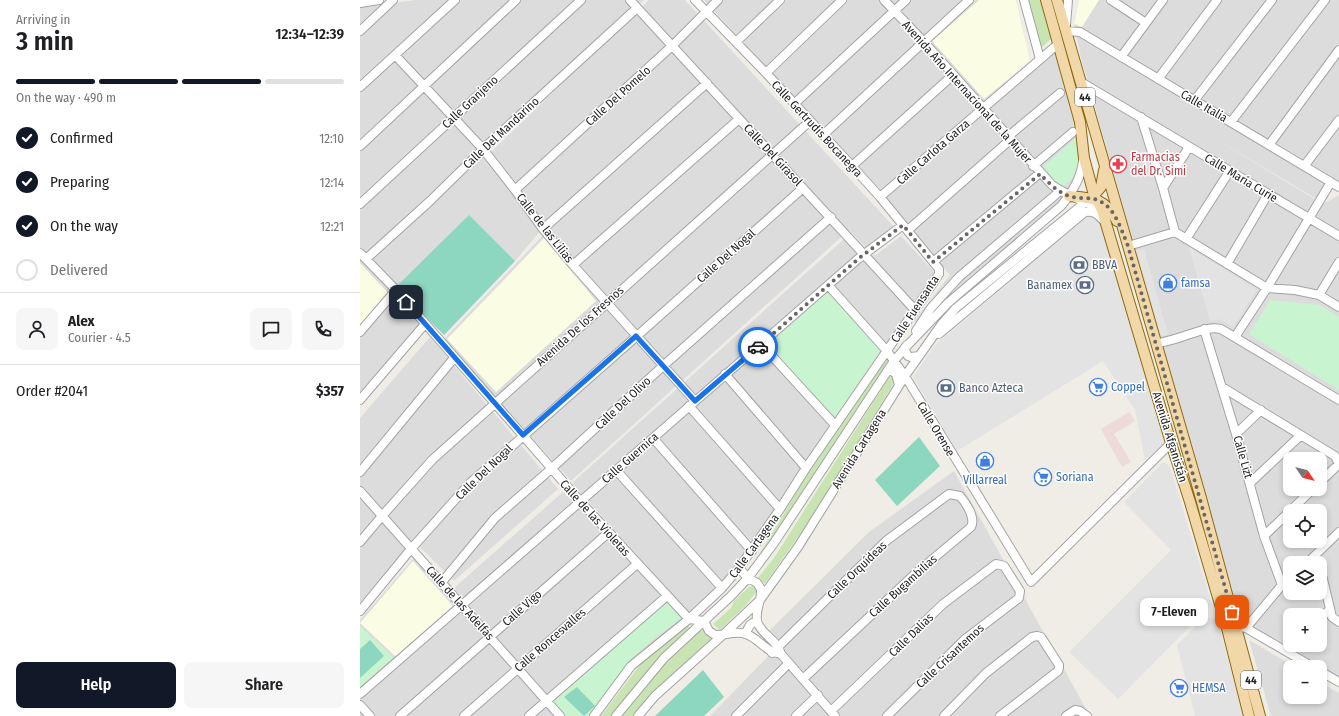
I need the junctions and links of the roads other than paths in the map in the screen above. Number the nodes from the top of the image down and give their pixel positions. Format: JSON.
{"nodes":[{"id":1,"x":379,"y":0,"type":"edge"},
{"id":2,"x":393,"y":0,"type":"edge"},
{"id":3,"x":455,"y":0,"type":"edge"},
{"id":4,"x":516,"y":0,"type":"edge"},
{"id":5,"x":581,"y":0,"type":"edge"},
{"id":6,"x":630,"y":0,"type":"edge"},
{"id":7,"x":696,"y":0,"type":"edge"},
{"id":8,"x":718,"y":0,"type":"edge"},
{"id":9,"x":780,"y":0,"type":"edge"},
{"id":10,"x":842,"y":0,"type":"edge"},
{"id":11,"x":884,"y":0,"type":"edge"},
{"id":12,"x":906,"y":0,"type":"edge"},
{"id":13,"x":969,"y":0,"type":"edge"},
{"id":14,"x":1024,"y":0,"type":"edge"},
{"id":15,"x":1046,"y":0,"type":"edge"},
{"id":16,"x":1057,"y":0,"type":"edge"},
{"id":17,"x":1068,"y":0,"type":"edge"},
{"id":18,"x":1111,"y":0,"type":"edge"},
{"id":19,"x":1162,"y":0,"type":"edge"},
{"id":20,"x":1218,"y":0,"type":"edge"},
{"id":21,"x":1272,"y":0,"type":"edge"},
{"id":22,"x":1325,"y":0,"type":"edge"},
{"id":23,"x":360,"y":3,"type":"edge"},
{"id":24,"x":637,"y":8,"type":"junction"},
{"id":25,"x":707,"y":11,"type":"junction"},
{"id":26,"x":894,"y":11,"type":"junction"},
{"id":27,"x":1146,"y":23,"type":"junction"},
{"id":28,"x":1066,"y":28,"type":"junction"},
{"id":29,"x":360,"y":31,"type":"edge"},
{"id":30,"x":736,"y":42,"type":"junction"},
{"id":31,"x":924,"y":42,"type":"junction"},
{"id":32,"x":1058,"y":44,"type":"junction"},
{"id":33,"x":673,"y":45,"type":"junction"},
{"id":34,"x":1339,"y":50,"type":"edge"},
{"id":35,"x":395,"y":55,"type":"junction"},
{"id":36,"x":1121,"y":57,"type":"junction"},
{"id":37,"x":1040,"y":58,"type":"junction"},
{"id":38,"x":766,"y":73,"type":"junction"},
{"id":39,"x":953,"y":75,"type":"junction"},
{"id":40,"x":1158,"y":79,"type":"junction"},
{"id":41,"x":1081,"y":82,"type":"junction"},
{"id":42,"x":707,"y":83,"type":"junction"},
{"id":43,"x":424,"y":86,"type":"junction"},
{"id":44,"x":360,"y":87,"type":"edge"},
{"id":45,"x":1060,"y":93,"type":"dead end"},
{"id":46,"x":1194,"y":101,"type":"junction"},
{"id":47,"x":794,"y":104,"type":"junction"},
{"id":48,"x":984,"y":108,"type":"junction"},
{"id":49,"x":1140,"y":117,"type":"junction"},
{"id":50,"x":454,"y":118,"type":"junction"},
{"id":51,"x":740,"y":119,"type":"junction"},
{"id":52,"x":1339,"y":120,"type":"edge"},
{"id":53,"x":810,"y":121,"type":"junction"},
{"id":54,"x":1231,"y":122,"type":"junction"},
{"id":55,"x":1073,"y":132,"type":"dead end"},
{"id":56,"x":823,"y":135,"type":"junction"},
{"id":57,"x":1010,"y":140,"type":"junction"},
{"id":58,"x":1269,"y":144,"type":"junction"},
{"id":59,"x":360,"y":146,"type":"edge"},
{"id":60,"x":1189,"y":147,"type":"junction"},
{"id":61,"x":483,"y":149,"type":"junction"},
{"id":62,"x":773,"y":154,"type":"junction"},
{"id":63,"x":1084,"y":158,"type":"junction"},
{"id":64,"x":852,"y":166,"type":"junction"},
{"id":65,"x":1034,"y":166,"type":"junction"},
{"id":66,"x":1304,"y":166,"type":"junction"},
{"id":67,"x":1104,"y":168,"type":"junction"},
{"id":68,"x":1229,"y":172,"type":"junction"},
{"id":69,"x":1040,"y":174,"type":"junction"},
{"id":70,"x":1331,"y":182,"type":"junction"},
{"id":71,"x":1339,"y":187,"type":"edge"},
{"id":72,"x":803,"y":188,"type":"junction"},
{"id":73,"x":1163,"y":188,"type":"junction"},
{"id":74,"x":515,"y":190,"type":"junction"},
{"id":75,"x":1060,"y":191,"type":"junction"},
{"id":76,"x":1268,"y":194,"type":"junction"},
{"id":77,"x":1069,"y":196,"type":"junction"},
{"id":78,"x":880,"y":197,"type":"junction"},
{"id":79,"x":1092,"y":198,"type":"junction"},
{"id":80,"x":360,"y":204,"type":"edge"},
{"id":81,"x":831,"y":218,"type":"junction"},
{"id":82,"x":1310,"y":219,"type":"junction"},
{"id":83,"x":1106,"y":223,"type":"junction"},
{"id":84,"x":906,"y":228,"type":"junction"},
{"id":85,"x":543,"y":229,"type":"junction"},
{"id":86,"x":1175,"y":232,"type":"junction"},
{"id":87,"x":1339,"y":236,"type":"edge"},
{"id":88,"x":1186,"y":239,"type":"junction"},
{"id":89,"x":1128,"y":246,"type":"junction"},
{"id":90,"x":864,"y":254,"type":"junction"},
{"id":91,"x":363,"y":256,"type":"edge"},
{"id":92,"x":933,"y":262,"type":"junction"},
{"id":93,"x":1339,"y":262,"type":"edge"},
{"id":94,"x":1227,"y":264,"type":"junction"},
{"id":95,"x":573,"y":265,"type":"junction"},
{"id":96,"x":828,"y":286,"type":"junction"},
{"id":97,"x":1267,"y":288,"type":"junction"},
{"id":98,"x":396,"y":290,"type":"junction"},
{"id":99,"x":1319,"y":295,"type":"junction"},
{"id":100,"x":606,"y":303,"type":"junction"},
{"id":101,"x":1339,"y":306,"type":"edge"},
{"id":102,"x":915,"y":310,"type":"junction"},
{"id":103,"x":1132,"y":310,"type":"junction"},
{"id":104,"x":425,"y":324,"type":"junction"},
{"id":105,"x":1204,"y":329,"type":"junction"},
{"id":106,"x":360,"y":332,"type":"edge"},
{"id":107,"x":636,"y":336,"type":"junction"},
{"id":108,"x":1235,"y":337,"type":"junction"},
{"id":109,"x":929,"y":342,"type":"junction"},
{"id":110,"x":761,"y":344,"type":"junction"},
{"id":111,"x":1156,"y":344,"type":"junction"},
{"id":112,"x":904,"y":349,"type":"junction"},
{"id":113,"x":887,"y":351,"type":"junction"},
{"id":114,"x":919,"y":356,"type":"junction"},
{"id":115,"x":454,"y":358,"type":"junction"},
{"id":116,"x":894,"y":361,"type":"junction"},
{"id":117,"x":663,"y":366,"type":"junction"},
{"id":118,"x":889,"y":369,"type":"junction"},
{"id":119,"x":725,"y":374,"type":"junction"},
{"id":120,"x":905,"y":376,"type":"junction"},
{"id":121,"x":899,"y":385,"type":"junction"},
{"id":122,"x":1222,"y":387,"type":"junction"},
{"id":123,"x":360,"y":400,"type":"edge"},
{"id":124,"x":1339,"y":400,"type":"edge"},
{"id":125,"x":494,"y":403,"type":"junction"},
{"id":126,"x":692,"y":404,"type":"junction"},
{"id":127,"x":1261,"y":410,"type":"junction"},
{"id":128,"x":835,"y":425,"type":"junction"},
{"id":129,"x":1236,"y":434,"type":"junction"},
{"id":130,"x":523,"y":435,"type":"junction"},
{"id":131,"x":1301,"y":435,"type":"junction"},
{"id":132,"x":653,"y":438,"type":"junction"},
{"id":133,"x":1171,"y":443,"type":"junction"},
{"id":134,"x":1339,"y":464,"type":"edge"},
{"id":135,"x":806,"y":468,"type":"junction"},
{"id":136,"x":551,"y":469,"type":"junction"},
{"id":137,"x":616,"y":470,"type":"junction"},
{"id":138,"x":360,"y":472,"type":"edge"},
{"id":139,"x":1327,"y":475,"type":"edge"},
{"id":140,"x":1250,"y":483,"type":"junction"},
{"id":141,"x":360,"y":491,"type":"edge"},
{"id":142,"x":949,"y":494,"type":"joint"},
{"id":143,"x":1306,"y":496,"type":"edge"},
{"id":144,"x":580,"y":501,"type":"junction"},
{"id":145,"x":1297,"y":504,"type":"edge"},
{"id":146,"x":780,"y":509,"type":"junction"},
{"id":147,"x":382,"y":516,"type":"junction"},
{"id":148,"x":1283,"y":518,"type":"edge"},
{"id":149,"x":608,"y":532,"type":"junction"},
{"id":150,"x":1339,"y":532,"type":"edge"},
{"id":151,"x":1264,"y":536,"type":"junction"},
{"id":152,"x":360,"y":542,"type":"edge"},
{"id":153,"x":411,"y":549,"type":"junction"},
{"id":154,"x":752,"y":551,"type":"junction"},
{"id":155,"x":1317,"y":554,"type":"edge"},
{"id":156,"x":637,"y":564,"type":"junction"},
{"id":157,"x":996,"y":564,"type":"joint"},
{"id":158,"x":739,"y":568,"type":"junction"},
{"id":159,"x":748,"y":578,"type":"junction"},
{"id":160,"x":442,"y":582,"type":"junction"},
{"id":161,"x":1282,"y":585,"type":"joint"},
{"id":162,"x":722,"y":588,"type":"junction"},
{"id":163,"x":666,"y":596,"type":"junction"},
{"id":164,"x":1327,"y":596,"type":"edge"},
{"id":165,"x":760,"y":600,"type":"junction"},
{"id":166,"x":460,"y":606,"type":"junction"},
{"id":167,"x":1330,"y":609,"type":"junction"},
{"id":168,"x":360,"y":611,"type":"edge"},
{"id":169,"x":1327,"y":612,"type":"edge"},
{"id":170,"x":689,"y":619,"type":"junction"},
{"id":171,"x":757,"y":620,"type":"junction"},
{"id":172,"x":704,"y":621,"type":"junction"},
{"id":173,"x":1339,"y":622,"type":"edge"},
{"id":174,"x":1236,"y":627,"type":"junction"},
{"id":175,"x":725,"y":634,"type":"junction"},
{"id":176,"x":745,"y":634,"type":"junction"},
{"id":177,"x":489,"y":637,"type":"junction"},
{"id":178,"x":1283,"y":650,"type":"edge"},
{"id":179,"x":777,"y":651,"type":"junction"},
{"id":180,"x":1288,"y":652,"type":"edge"},
{"id":181,"x":1301,"y":660,"type":"edge"},
{"id":182,"x":789,"y":663,"type":"junction"},
{"id":183,"x":517,"y":669,"type":"junction"},
{"id":184,"x":1327,"y":675,"type":"edge"},
{"id":185,"x":803,"y":679,"type":"junction"},
{"id":186,"x":1339,"y":682,"type":"edge"},
{"id":187,"x":360,"y":694,"type":"edge"},
{"id":188,"x":818,"y":695,"type":"junction"},
{"id":189,"x":546,"y":701,"type":"junction"},
{"id":190,"x":360,"y":705,"type":"edge"},
{"id":191,"x":833,"y":714,"type":"edge"},
{"id":192,"x":370,"y":716,"type":"edge"},
{"id":193,"x":400,"y":716,"type":"edge"},
{"id":194,"x":464,"y":716,"type":"edge"},
{"id":195,"x":529,"y":716,"type":"edge"},
{"id":196,"x":560,"y":716,"type":"edge"},
{"id":197,"x":594,"y":716,"type":"edge"},
{"id":198,"x":616,"y":716,"type":"edge"},
{"id":199,"x":638,"y":716,"type":"edge"},
{"id":200,"x":736,"y":716,"type":"edge"},
{"id":201,"x":796,"y":716,"type":"edge"},
{"id":202,"x":887,"y":716,"type":"edge"},
{"id":203,"x":944,"y":716,"type":"edge"},
{"id":204,"x":1000,"y":716,"type":"edge"},
{"id":205,"x":1066,"y":716,"type":"edge"},
{"id":206,"x":1087,"y":716,"type":"edge"},
{"id":207,"x":1249,"y":716,"type":"edge"},
{"id":208,"x":1260,"y":716,"type":"edge"}],
"edges":[{"from":1,"to":23,"type":"street"},
{"from":2,"to":29,"type":"street"},
{"from":3,"to":35,"type":"street"},
{"from":4,"to":43,"type":"street"},
{"from":5,"to":50,"type":"street","name":"Calle Granjeno"},
{"from":6,"to":24,"type":"street","name":"Calle Del Girasol"},
{"from":7,"to":25,"type":"street","name":"Calle Gertrudis Bocanegra"},
{"from":8,"to":25,"type":"street","name":"Calle Del Pomelo"},
{"from":9,"to":30,"type":"street"},
{"from":10,"to":38,"type":"street"},
{"from":11,"to":26,"type":"street","name":"Avenida Año Internacional de la Mujer"},
{"from":12,"to":26,"type":"street"},
{"from":13,"to":31,"type":"street"},
{"from":14,"to":37,"type":"street"},
{"from":15,"to":32,"type":"main road","name":"Avenida Afganistán","number":"44"},
{"from":16,"to":28,"type":"main road","name":"Avenida Afganistán","number":"44"},
{"from":17,"to":28,"type":"street"},
{"from":18,"to":27,"type":"street"},
{"from":19,"to":27,"type":"street"},
{"from":20,"to":40,"type":"street"},
{"from":21,"to":46,"type":"street"},
{"from":22,"to":54,"type":"street"},
{"from":24,"to":33,"type":"street","name":"Calle Del Girasol"},
{"from":24,"to":61,"type":"street","name":"Calle Del Mandarino"},
{"from":25,"to":30,"type":"street","name":"Calle Gertrudis Bocanegra"},
{"from":25,"to":33,"type":"street","name":"Calle Del Pomelo"},
{"from":26,"to":31,"type":"street","name":"Avenida Año Internacional de la Mujer"},
{"from":26,"to":47,"type":"street"},
{"from":27,"to":36,"type":"street"},
{"from":28,"to":36,"type":"street","name":"Calle Italia"},
{"from":28,"to":41,"type":"main road","name":"Avenida Afganistán","number":"44"},
{"from":30,"to":38,"type":"street","name":"Calle Gertrudis Bocanegra"},
{"from":31,"to":39,"type":"street","name":"Avenida Año Internacional de la Mujer"},
{"from":31,"to":56,"type":"street"},
{"from":32,"to":37,"type":"street","name":"Calle Carlota Garza"},
{"from":32,"to":63,"type":"main road","name":"Avenida Afganistán","number":"44"},
{"from":33,"to":42,"type":"street","name":"Calle Del Girasol"},
{"from":33,"to":74,"type":"street","name":"Calle Del Pomelo"},
{"from":34,"to":58,"type":"street"},
{"from":35,"to":43,"type":"street","name":"Calle de las Lilias"},
{"from":35,"to":44,"type":"street"},
{"from":36,"to":40,"type":"street","name":"Calle Italia"},
{"from":37,"to":48,"type":"street","name":"Calle Carlota Garza"},
{"from":38,"to":47,"type":"street","name":"Calle Gertrudis Bocanegra"},
{"from":39,"to":48,"type":"street","name":"Avenida Año Internacional de la Mujer"},
{"from":39,"to":64,"type":"street"},
{"from":40,"to":46,"type":"street","name":"Calle Italia"},
{"from":41,"to":49,"type":"street","name":"Calle María Curie"},
{"from":41,"to":67,"type":"main road","name":"Avenida Afganistán","number":"44"},
{"from":42,"to":51,"type":"street","name":"Calle Del Girasol"},
{"from":42,"to":85,"type":"street"},
{"from":43,"to":50,"type":"street","name":"Calle de las Lilias"},
{"from":43,"to":59,"type":"street"},
{"from":45,"to":57,"type":"street","name":"Calle Guernica"},
{"from":46,"to":54,"type":"street","name":"Calle Italia"},
{"from":47,"to":53,"type":"street","name":"Calle Gertrudis Bocanegra"},
{"from":48,"to":57,"type":"street","name":"Avenida Año Internacional de la Mujer"},
{"from":48,"to":78,"type":"street","name":"Calle Carlota Garza"},
{"from":49,"to":60,"type":"street","name":"Calle María Curie"},
{"from":49,"to":73,"type":"street"},
{"from":50,"to":61,"type":"street","name":"Calle de las Lilias"},
{"from":50,"to":80,"type":"street","name":"Calle Granjeno"},
{"from":51,"to":62,"type":"street","name":"Calle Del Girasol"},
{"from":51,"to":95,"type":"street"},
{"from":52,"to":66,"type":"street"},
{"from":53,"to":56,"type":"street","name":"Calle Gertrudis Bocanegra"},
{"from":53,"to":62,"type":"street","name":"Avenida De los Fresnos"},
{"from":54,"to":58,"type":"street","name":"Calle Italia"},
{"from":55,"to":65,"type":"street"},
{"from":56,"to":64,"type":"street","name":"Calle Gertrudis Bocanegra"},
{"from":57,"to":65,"type":"street","name":"Avenida Año Internacional de la Mujer"},
{"from":57,"to":84,"type":"street","name":"Calle Guernica"},
{"from":58,"to":66,"type":"street","name":"Calle Italia"},
{"from":60,"to":68,"type":"street","name":"Calle María Curie"},
{"from":60,"to":73,"type":"street"},
{"from":61,"to":74,"type":"street","name":"Calle de las Lilias"},
{"from":61,"to":91,"type":"street","name":"Calle Del Mandarino"},
{"from":62,"to":72,"type":"street","name":"Calle Del Girasol"},
{"from":62,"to":100,"type":"street","name":"Avenida De los Fresnos"},
{"from":63,"to":77,"type":"street","name":"Avenida Cartagena"},
{"from":63,"to":79,"type":"main road","name":"Avenida Afganistán","number":"44"},
{"from":64,"to":78,"type":"street","name":"Calle Gertrudis Bocanegra"},
{"from":65,"to":69,"type":"street","name":"Avenida Año Internacional de la Mujer"},
{"from":66,"to":70,"type":"street","name":"Calle Italia"},
{"from":67,"to":79,"type":"main road"},
{"from":67,"to":89,"type":"main road","name":"Avenida Afganistán","number":"44"},
{"from":68,"to":76,"type":"street","name":"Calle María Curie"},
{"from":68,"to":88,"type":"street"},
{"from":69,"to":75,"type":"street","name":"Avenida Año Internacional de la Mujer"},
{"from":69,"to":92,"type":"street","name":"Calle Fuensanta"},
{"from":70,"to":71,"type":"street","name":"Calle Italia"},
{"from":70,"to":82,"type":"street"},
{"from":72,"to":81,"type":"street","name":"Calle Del Girasol"},
{"from":72,"to":107,"type":"street","name":"Calle Del Nogal"},
{"from":73,"to":86,"type":"street"},
{"from":74,"to":85,"type":"street","name":"Calle de las Lilias"},
{"from":75,"to":77,"type":"street","name":"Avenida Año Internacional de la Mujer"},
{"from":75,"to":112,"type":"street"},
{"from":76,"to":82,"type":"street","name":"Calle María Curie"},
{"from":76,"to":94,"type":"street"},
{"from":77,"to":79,"type":"main road"},
{"from":77,"to":112,"type":"street","name":"Avenida Cartagena"},
{"from":78,"to":84,"type":"street","name":"Calle Gertrudis Bocanegra"},
{"from":79,"to":83,"type":"main road","name":"Avenida Afganistán","number":"44"},
{"from":79,"to":89,"type":"main road"},
{"from":79,"to":109,"type":"street","name":"Avenida Cartagena"},
{"from":81,"to":90,"type":"street","name":"Calle Del Girasol"},
{"from":81,"to":117,"type":"street","name":"Calle Del Olivo"},
{"from":82,"to":87,"type":"street","name":"Calle María Curie"},
{"from":82,"to":97,"type":"street"},
{"from":83,"to":103,"type":"main road","name":"Avenida Afganistán","number":"44"},
{"from":83,"to":109,"type":"street"},
{"from":84,"to":90,"type":"street","name":"Calle Guernica"},
{"from":84,"to":92,"type":"street","name":"Calle Gertrudis Bocanegra"},
{"from":85,"to":95,"type":"street","name":"Calle de las Lilias"},
{"from":86,"to":88,"type":"street"},
{"from":86,"to":89,"type":"street"},
{"from":88,"to":94,"type":"street"},
{"from":89,"to":111,"type":"main road","name":"Avenida Afganistán","number":"44"},
{"from":90,"to":96,"type":"street","name":"Calle Guernica"},
{"from":90,"to":102,"type":"street","name":"Calle Del Girasol"},
{"from":91,"to":98,"type":"street","name":"Calle de las Violetas"},
{"from":92,"to":102,"type":"street","name":"Calle Fuensanta"},
{"from":93,"to":99,"type":"street"},
{"from":94,"to":97,"type":"street"},
{"from":95,"to":100,"type":"street","name":"Calle de las Lilias"},
{"from":96,"to":110,"type":"street","name":"Calle Guernica"},
{"from":96,"to":113,"type":"street","name":"Calle Orense"},
{"from":97,"to":99,"type":"street"},
{"from":97,"to":108,"type":"street"},
{"from":98,"to":104,"type":"street","name":"Calle de las Violetas"},
{"from":98,"to":106,"type":"street"},
{"from":99,"to":101,"type":"street"},
{"from":100,"to":107,"type":"street","name":"Calle de las Lilias"},
{"from":100,"to":125,"type":"street","name":"Avenida De los Fresnos"},
{"from":102,"to":113,"type":"street","name":"Calle Fuensanta"},
{"from":103,"to":111,"type":"main road"},
{"from":103,"to":133,"type":"main road","name":"Avenida Afganistán","number":"44"},
{"from":104,"to":115,"type":"street","name":"Calle de las Violetas"},
{"from":104,"to":123,"type":"street"},
{"from":105,"to":108,"type":"street"},
{"from":105,"to":111,"type":"street"},
{"from":105,"to":122,"type":"street","name":"Calle Lizt"},
{"from":107,"to":117,"type":"street","name":"Calle de las Lilias"},
{"from":107,"to":130,"type":"street","name":"Calle Del Nogal"},
{"from":108,"to":124,"type":"street"},
{"from":109,"to":114,"type":"street","name":"Avenida Cartagena"},
{"from":110,"to":119,"type":"street","name":"Calle Guernica"},
{"from":110,"to":128,"type":"street"},
{"from":111,"to":174,"type":"main road","name":"Avenida Afganistán","number":"44"},
{"from":112,"to":114,"type":"street"},
{"from":112,"to":116,"type":"street","name":"Avenida Cartagena"},
{"from":113,"to":116,"type":"street","name":"Calle Orense"},
{"from":113,"to":128,"type":"street","name":"Calle Cartagena"},
{"from":114,"to":120,"type":"street","name":"Avenida Cartagena"},
{"from":115,"to":125,"type":"street","name":"Calle de las Violetas"},
{"from":115,"to":138,"type":"street"},
{"from":116,"to":118,"type":"street","name":"Avenida Cartagena"},
{"from":116,"to":120,"type":"street","name":"Calle Orense"},
{"from":117,"to":126,"type":"street","name":"Calle de las Lilias"},
{"from":117,"to":136,"type":"street","name":"Calle Del Olivo"},
{"from":118,"to":121,"type":"street"},
{"from":118,"to":159,"type":"street","name":"Avenida Cartagena"},
{"from":119,"to":126,"type":"street","name":"Calle Guernica"},
{"from":119,"to":135,"type":"street"},
{"from":120,"to":121,"type":"street","name":"Avenida Cartagena"},
{"from":120,"to":133,"type":"street","name":"Calle Orense"},
{"from":121,"to":165,"type":"street","name":"Avenida Cartagena"},
{"from":122,"to":127,"type":"street"},
{"from":122,"to":129,"type":"street","name":"Calle Lizt"},
{"from":125,"to":130,"type":"street","name":"Calle de las Violetas"},
{"from":125,"to":147,"type":"street","name":"Avenida De los Fresnos"},
{"from":126,"to":132,"type":"street","name":"Calle Guernica"},
{"from":126,"to":146,"type":"street","name":"Calle de las Lilias"},
{"from":127,"to":129,"type":"street"},
{"from":127,"to":131,"type":"street"},
{"from":128,"to":135,"type":"street","name":"Calle Cartagena"},
{"from":129,"to":140,"type":"street","name":"Calle Lizt"},
{"from":130,"to":136,"type":"street","name":"Calle de las Violetas"},
{"from":130,"to":153,"type":"street","name":"Calle Del Nogal"},
{"from":131,"to":134,"type":"street"},
{"from":131,"to":140,"type":"street"},
{"from":132,"to":137,"type":"street","name":"Calle Guernica"},
{"from":132,"to":154,"type":"street"},
{"from":133,"to":174,"type":"main road","name":"Avenida Afganistán","number":"44"},
{"from":134,"to":139,"type":"street"},
{"from":135,"to":146,"type":"street","name":"Calle Cartagena"},
{"from":136,"to":144,"type":"street","name":"Calle de las Violetas"},
{"from":136,"to":160,"type":"street","name":"Calle Del Olivo"},
{"from":137,"to":144,"type":"street","name":"Calle Guernica"},
{"from":137,"to":162,"type":"street"},
{"from":140,"to":151,"type":"street","name":"Calle Lizt"},
{"from":141,"to":147,"type":"street","name":"Calle de las Adelfas"},
{"from":142,"to":179,"type":"street","name":"Calle Orquídeas"},
{"from":142,"to":185,"type":"street","name":"Calle Bugambilias"},
{"from":143,"to":145,"type":"street"},
{"from":144,"to":149,"type":"street","name":"Calle de las Violetas"},
{"from":144,"to":166,"type":"street","name":"Calle Guernica"},
{"from":146,"to":154,"type":"street","name":"Calle Cartagena"},
{"from":147,"to":152,"type":"street","name":"Avenida De los Fresnos"},
{"from":147,"to":153,"type":"street","name":"Calle de las Adelfas"},
{"from":148,"to":151,"type":"street"},
{"from":149,"to":156,"type":"street","name":"Calle de las Violetas"},
{"from":149,"to":177,"type":"street","name":"Calle Vigo"},
{"from":150,"to":155,"type":"street"},
{"from":151,"to":161,"type":"street","name":"Calle Lizt"},
{"from":153,"to":160,"type":"street","name":"Calle de las Adelfas"},
{"from":153,"to":168,"type":"street","name":"Calle Del Nogal"},
{"from":154,"to":158,"type":"street","name":"Calle Cartagena"},
{"from":156,"to":163,"type":"street","name":"Calle de las Violetas"},
{"from":156,"to":183,"type":"street","name":"Calle Roncesvalles"},
{"from":157,"to":191,"type":"street","name":"Calle Dalias"},
{"from":157,"to":202,"type":"street","name":"Calle Crisantemos"},
{"from":158,"to":159,"type":"street"},
{"from":158,"to":162,"type":"street","name":"Calle Cartagena"},
{"from":159,"to":165,"type":"street"},
{"from":159,"to":172,"type":"street","name":"Avenida Cartagena"},
{"from":160,"to":166,"type":"street","name":"Calle de las Adelfas"},
{"from":161,"to":174,"type":"street"},
{"from":162,"to":170,"type":"street","name":"Calle Cartagena"},
{"from":163,"to":170,"type":"street","name":"Calle de las Violetas"},
{"from":163,"to":189,"type":"street"},
{"from":164,"to":167,"type":"street"},
{"from":165,"to":171,"type":"street"},
{"from":165,"to":175,"type":"street","name":"Avenida Cartagena"},
{"from":166,"to":177,"type":"street","name":"Calle de las Adelfas"},
{"from":166,"to":187,"type":"street","name":"Calle Guernica"},
{"from":167,"to":169,"type":"street"},
{"from":167,"to":173,"type":"street"},
{"from":170,"to":172,"type":"street"},
{"from":170,"to":197,"type":"street","name":"Calle Cartagena"},
{"from":171,"to":176,"type":"street"},
{"from":171,"to":179,"type":"street"},
{"from":172,"to":175,"type":"street"},
{"from":172,"to":198,"type":"street","name":"Avenida Cartagena"},
{"from":174,"to":178,"type":"street"},
{"from":174,"to":207,"type":"main road","name":"Avenida Afganistán","number":"44"},
{"from":174,"to":208,"type":"main road","name":"Avenida Afganistán","number":"44"},
{"from":175,"to":176,"type":"street"},
{"from":175,"to":199,"type":"street","name":"Avenida Cartagena"},
{"from":176,"to":179,"type":"street"},
{"from":177,"to":183,"type":"street","name":"Calle de las Adelfas"},
{"from":177,"to":193,"type":"street","name":"Calle Vigo"},
{"from":179,"to":182,"type":"street"},
{"from":180,"to":181,"type":"street"},
{"from":182,"to":185,"type":"street"},
{"from":182,"to":200,"type":"street"},
{"from":183,"to":189,"type":"street","name":"Calle de las Adelfas"},
{"from":183,"to":194,"type":"street","name":"Calle Roncesvalles"},
{"from":184,"to":186,"type":"street"},
{"from":185,"to":188,"type":"street"},
{"from":188,"to":191,"type":"street"},
{"from":188,"to":201,"type":"street"},
{"from":189,"to":195,"type":"street"},
{"from":189,"to":196,"type":"street","name":"Calle de las Adelfas"},
{"from":190,"to":192,"type":"street"},
{"from":203,"to":204,"type":"street"},
{"from":205,"to":206,"type":"street"}]}
